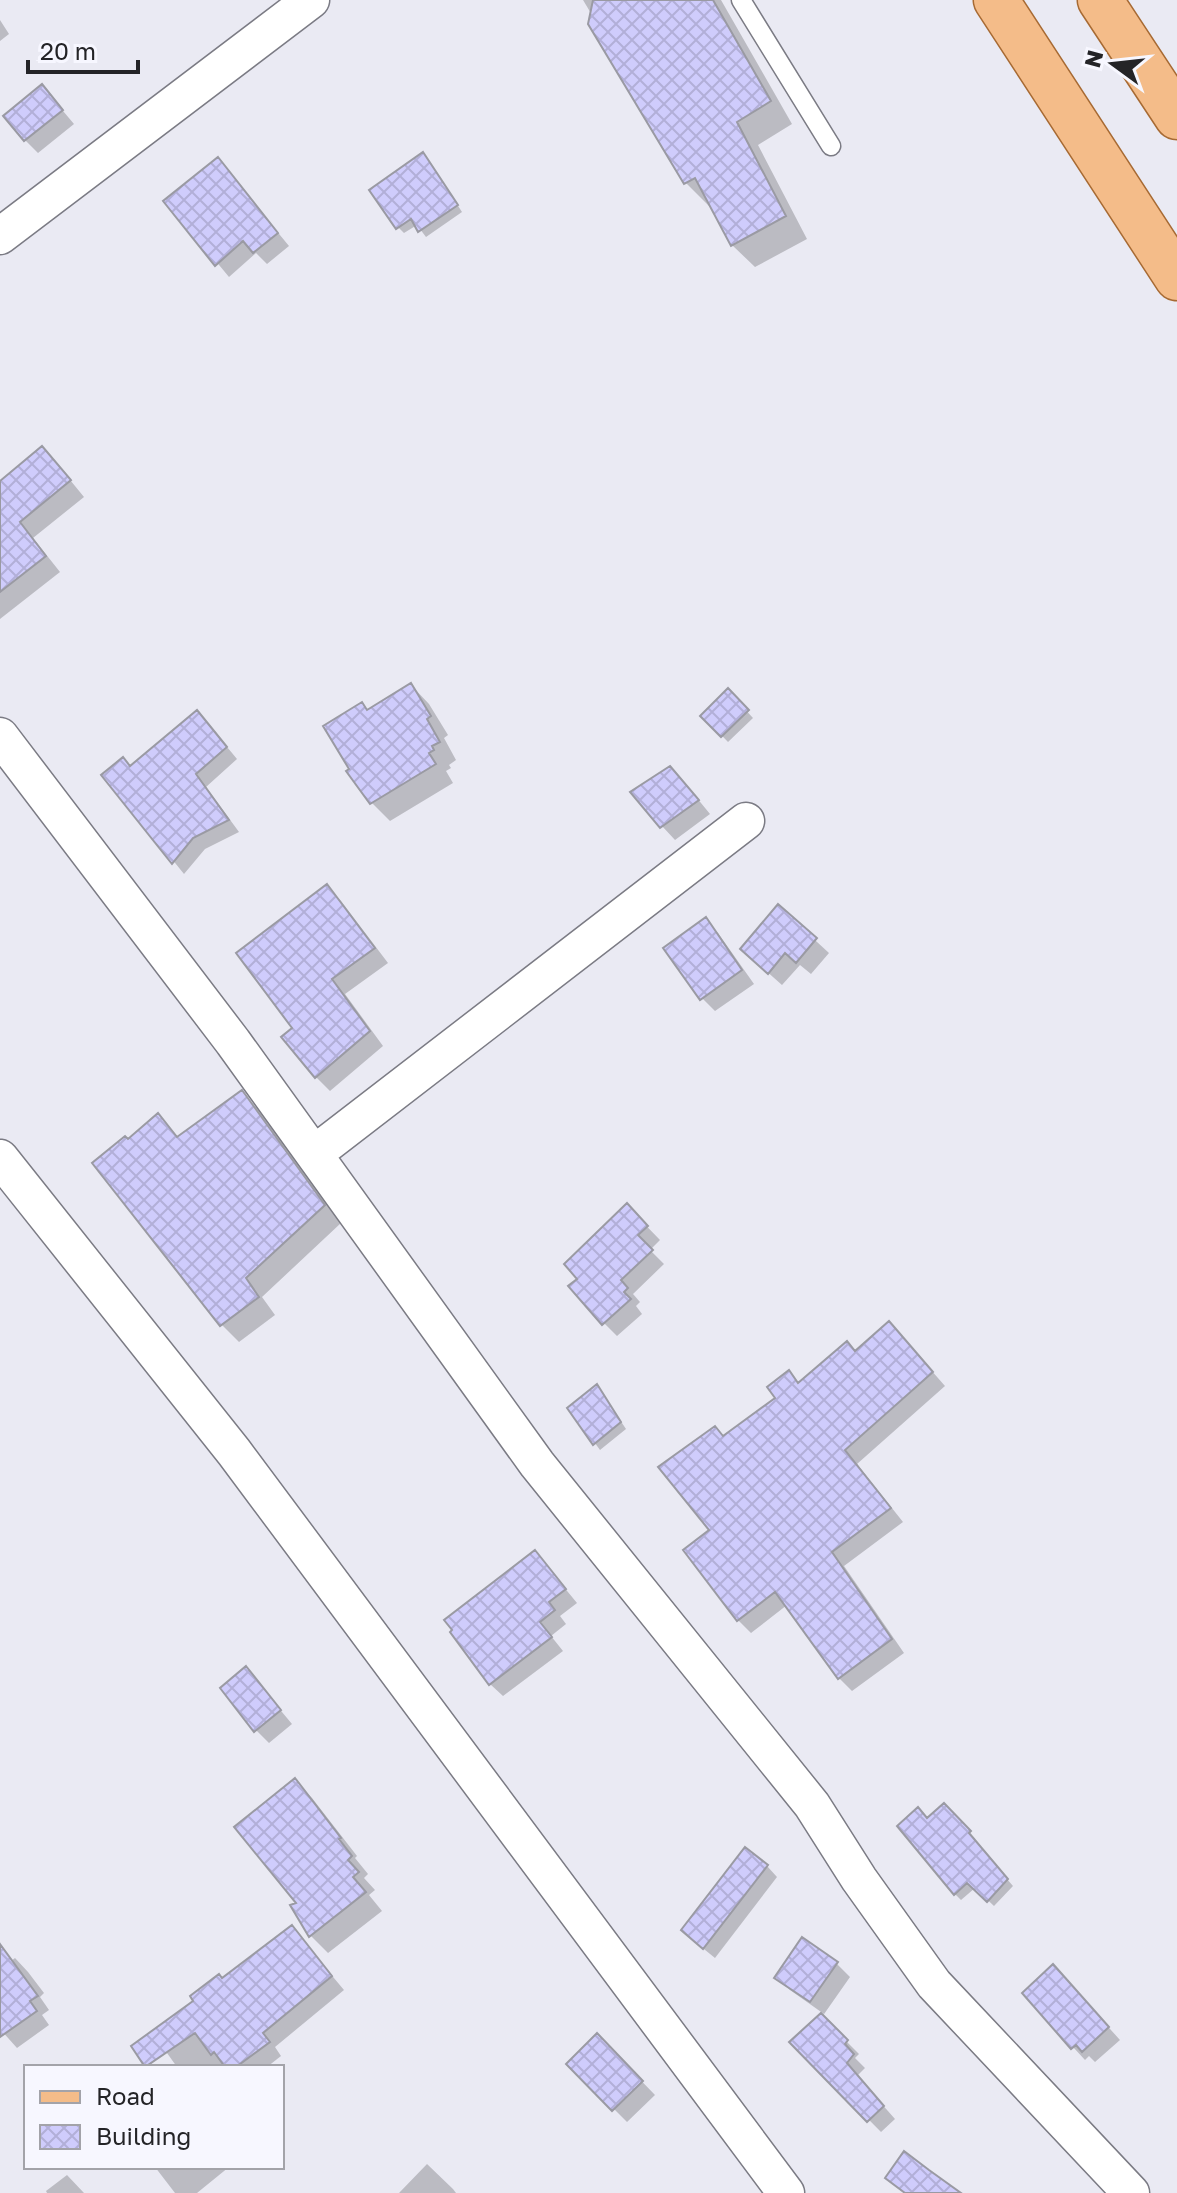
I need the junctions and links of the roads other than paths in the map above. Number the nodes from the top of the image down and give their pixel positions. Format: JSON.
{"nodes":[{"id":1,"x":311,"y":0,"type":"edge"},
{"id":2,"x":741,"y":0,"type":"edge"},
{"id":3,"x":996,"y":0,"type":"edge"},
{"id":4,"x":1100,"y":0,"type":"edge"},
{"id":5,"x":1177,"y":117,"type":"edge"},
{"id":6,"x":831,"y":146,"type":"dead end"},
{"id":7,"x":0,"y":236,"type":"edge"},
{"id":8,"x":1177,"y":278,"type":"edge"},
{"id":9,"x":0,"y":736,"type":"edge"},
{"id":10,"x":746,"y":821,"type":"dead end"},
{"id":11,"x":314,"y":1154,"type":"junction"},
{"id":12,"x":0,"y":1158,"type":"edge"},
{"id":13,"x":786,"y":2193,"type":"edge"},
{"id":14,"x":1131,"y":2193,"type":"edge"}],
"edges":[{"from":1,"to":7,"type":"street"},
{"from":2,"to":6,"type":"lane"},
{"from":3,"to":8,"type":"main road"},
{"from":4,"to":5,"type":"main road"},
{"from":9,"to":11,"type":"street"},
{"from":10,"to":11,"type":"street"},
{"from":11,"to":14,"type":"street"},
{"from":12,"to":13,"type":"street"}]}
